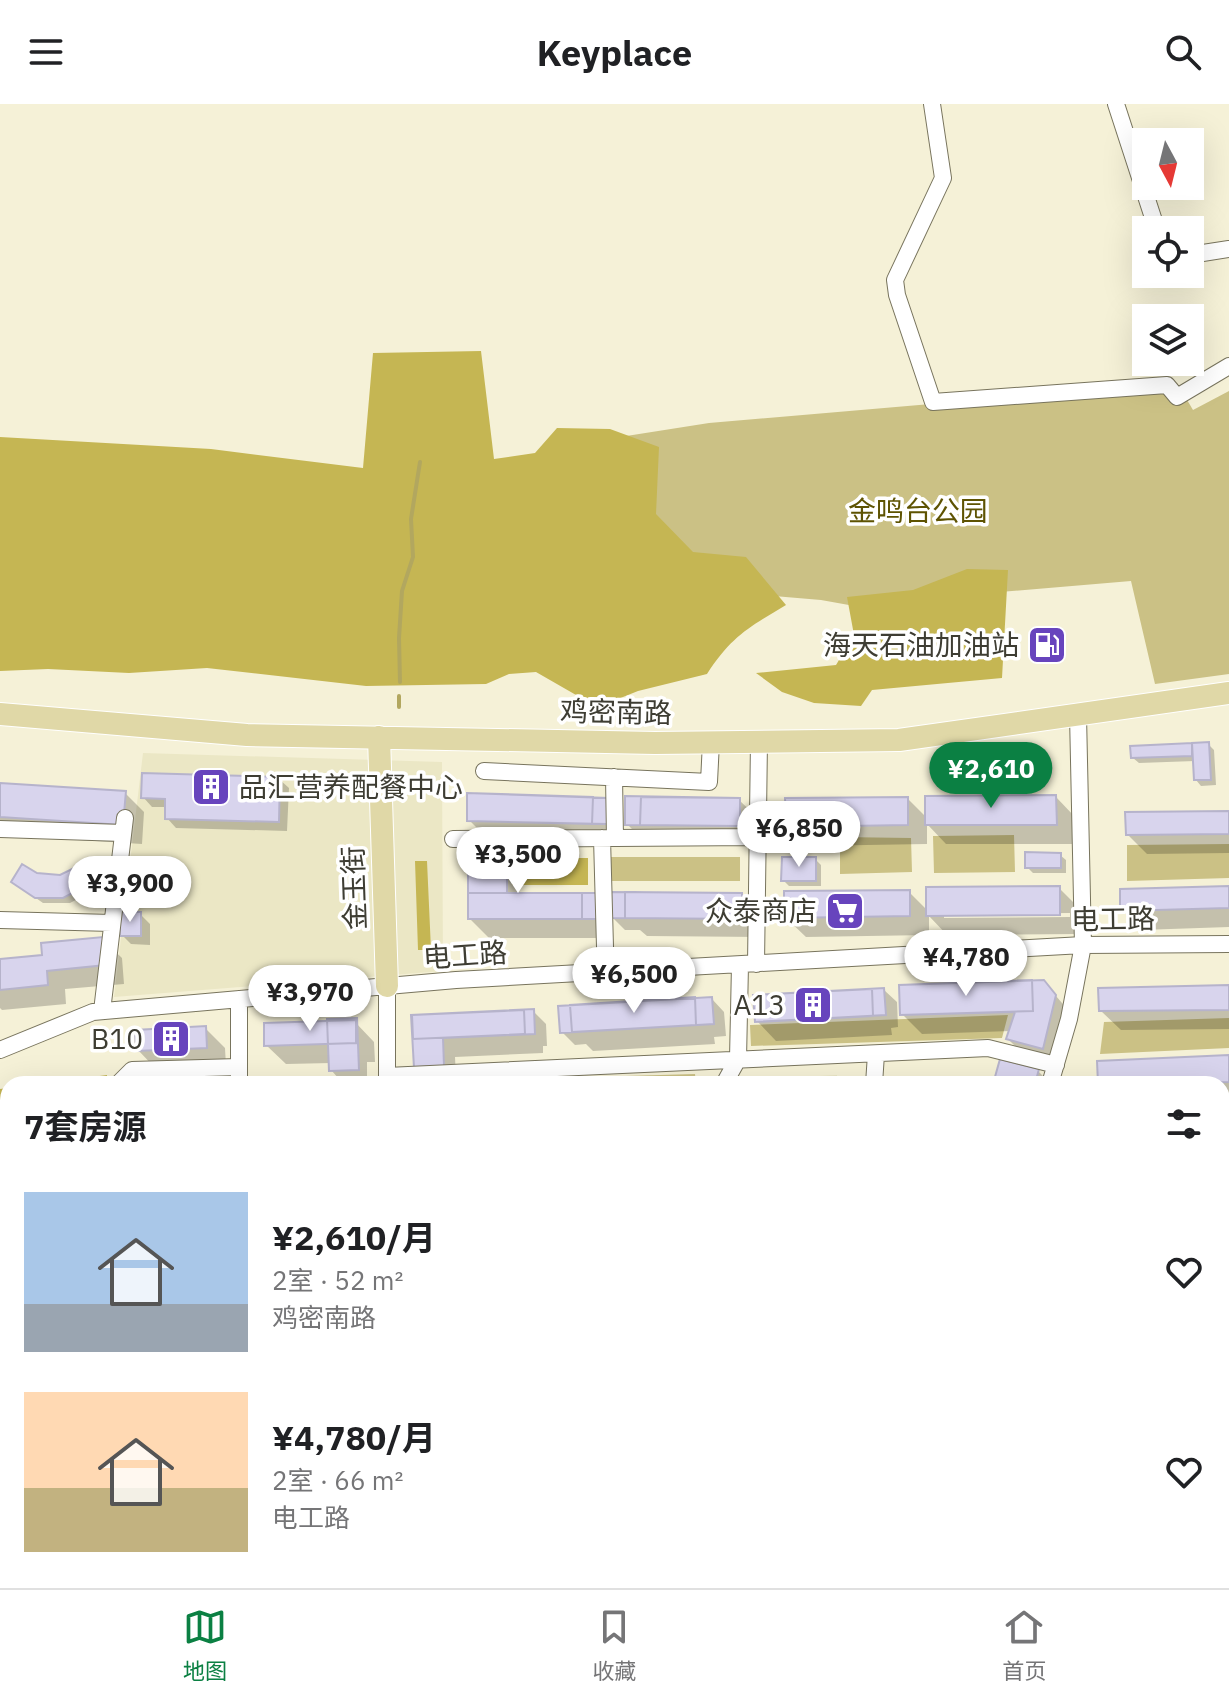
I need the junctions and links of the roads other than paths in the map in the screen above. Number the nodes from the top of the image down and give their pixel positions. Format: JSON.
{"nodes":[{"id":1,"x":932,"y":104,"type":"edge"},
{"id":2,"x":1116,"y":104,"type":"edge"},
{"id":3,"x":1152,"y":216,"type":"edge"},
{"id":4,"x":1229,"y":249,"type":"edge"},
{"id":5,"x":1204,"y":253,"type":"edge"},
{"id":6,"x":1229,"y":366,"type":"edge"},
{"id":7,"x":1229,"y":693,"type":"edge"},
{"id":8,"x":0,"y":714,"type":"edge"},
{"id":9,"x":1078,"y":715,"type":"junction"},
{"id":10,"x":379,"y":737,"type":"junction"},
{"id":11,"x":759,"y":741,"type":"junction"},
{"id":12,"x":711,"y":742,"type":"junction"},
{"id":13,"x":484,"y":771,"type":"dead end"},
{"id":14,"x":614,"y":777,"type":"junction"},
{"id":15,"x":0,"y":829,"type":"edge"},
{"id":16,"x":757,"y":837,"type":"junction"},
{"id":17,"x":608,"y":838,"type":"junction"},
{"id":18,"x":453,"y":839,"type":"dead end"},
{"id":19,"x":0,"y":920,"type":"edge"},
{"id":20,"x":112,"y":923,"type":"junction"},
{"id":21,"x":1229,"y":944,"type":"edge"},
{"id":22,"x":1083,"y":945,"type":"junction"},
{"id":23,"x":605,"y":947,"type":"dead end"},
{"id":24,"x":748,"y":964,"type":"junction"},
{"id":25,"x":387,"y":986,"type":"junction"},
{"id":26,"x":239,"y":999,"type":"junction"},
{"id":27,"x":102,"y":1011,"type":"junction"},
{"id":28,"x":0,"y":1050,"type":"edge"},
{"id":29,"x":876,"y":1054,"type":"junction"},
{"id":30,"x":738,"y":1059,"type":"junction"},
{"id":31,"x":1056,"y":1065,"type":"junction"},
{"id":32,"x":126,"y":1076,"type":"edge"},
{"id":33,"x":239,"y":1076,"type":"edge"},
{"id":34,"x":387,"y":1076,"type":"edge"},
{"id":35,"x":454,"y":1076,"type":"edge"},
{"id":36,"x":728,"y":1076,"type":"edge"},
{"id":37,"x":875,"y":1076,"type":"edge"},
{"id":38,"x":1053,"y":1076,"type":"edge"}],
"edges":[{"from":1,"to":6,"type":"street"},
{"from":2,"to":3,"type":"street"},
{"from":4,"to":5,"type":"street"},
{"from":7,"to":9,"type":"main road","name":"鸡密南路"},
{"from":8,"to":10,"type":"main road","name":"鸡密南路"},
{"from":9,"to":11,"type":"main road","name":"鸡密南路"},
{"from":9,"to":22,"type":"street"},
{"from":10,"to":12,"type":"main road","name":"鸡密南路"},
{"from":10,"to":25,"type":"main road","name":"金玉街"},
{"from":11,"to":12,"type":"main road","name":"鸡密南路"},
{"from":11,"to":16,"type":"street"},
{"from":12,"to":14,"type":"street"},
{"from":13,"to":14,"type":"street"},
{"from":14,"to":17,"type":"street"},
{"from":15,"to":20,"type":"street"},
{"from":16,"to":17,"type":"street"},
{"from":16,"to":24,"type":"street"},
{"from":17,"to":18,"type":"street"},
{"from":17,"to":23,"type":"street"},
{"from":19,"to":20,"type":"street"},
{"from":20,"to":27,"type":"street"},
{"from":21,"to":22,"type":"street","name":"电工路"},
{"from":22,"to":24,"type":"street","name":"电工路"},
{"from":22,"to":31,"type":"street"},
{"from":24,"to":25,"type":"street","name":"电工路"},
{"from":24,"to":30,"type":"street"},
{"from":25,"to":26,"type":"street","name":"电工路"},
{"from":25,"to":34,"type":"street","name":"金玉街"},
{"from":26,"to":27,"type":"street","name":"电工路"},
{"from":26,"to":33,"type":"street"},
{"from":27,"to":28,"type":"street","name":"电工路"},
{"from":29,"to":30,"type":"street"},
{"from":29,"to":31,"type":"street"},
{"from":29,"to":37,"type":"street"},
{"from":30,"to":35,"type":"street"},
{"from":30,"to":36,"type":"street"},
{"from":31,"to":38,"type":"street"},
{"from":32,"to":33,"type":"street"}]}
